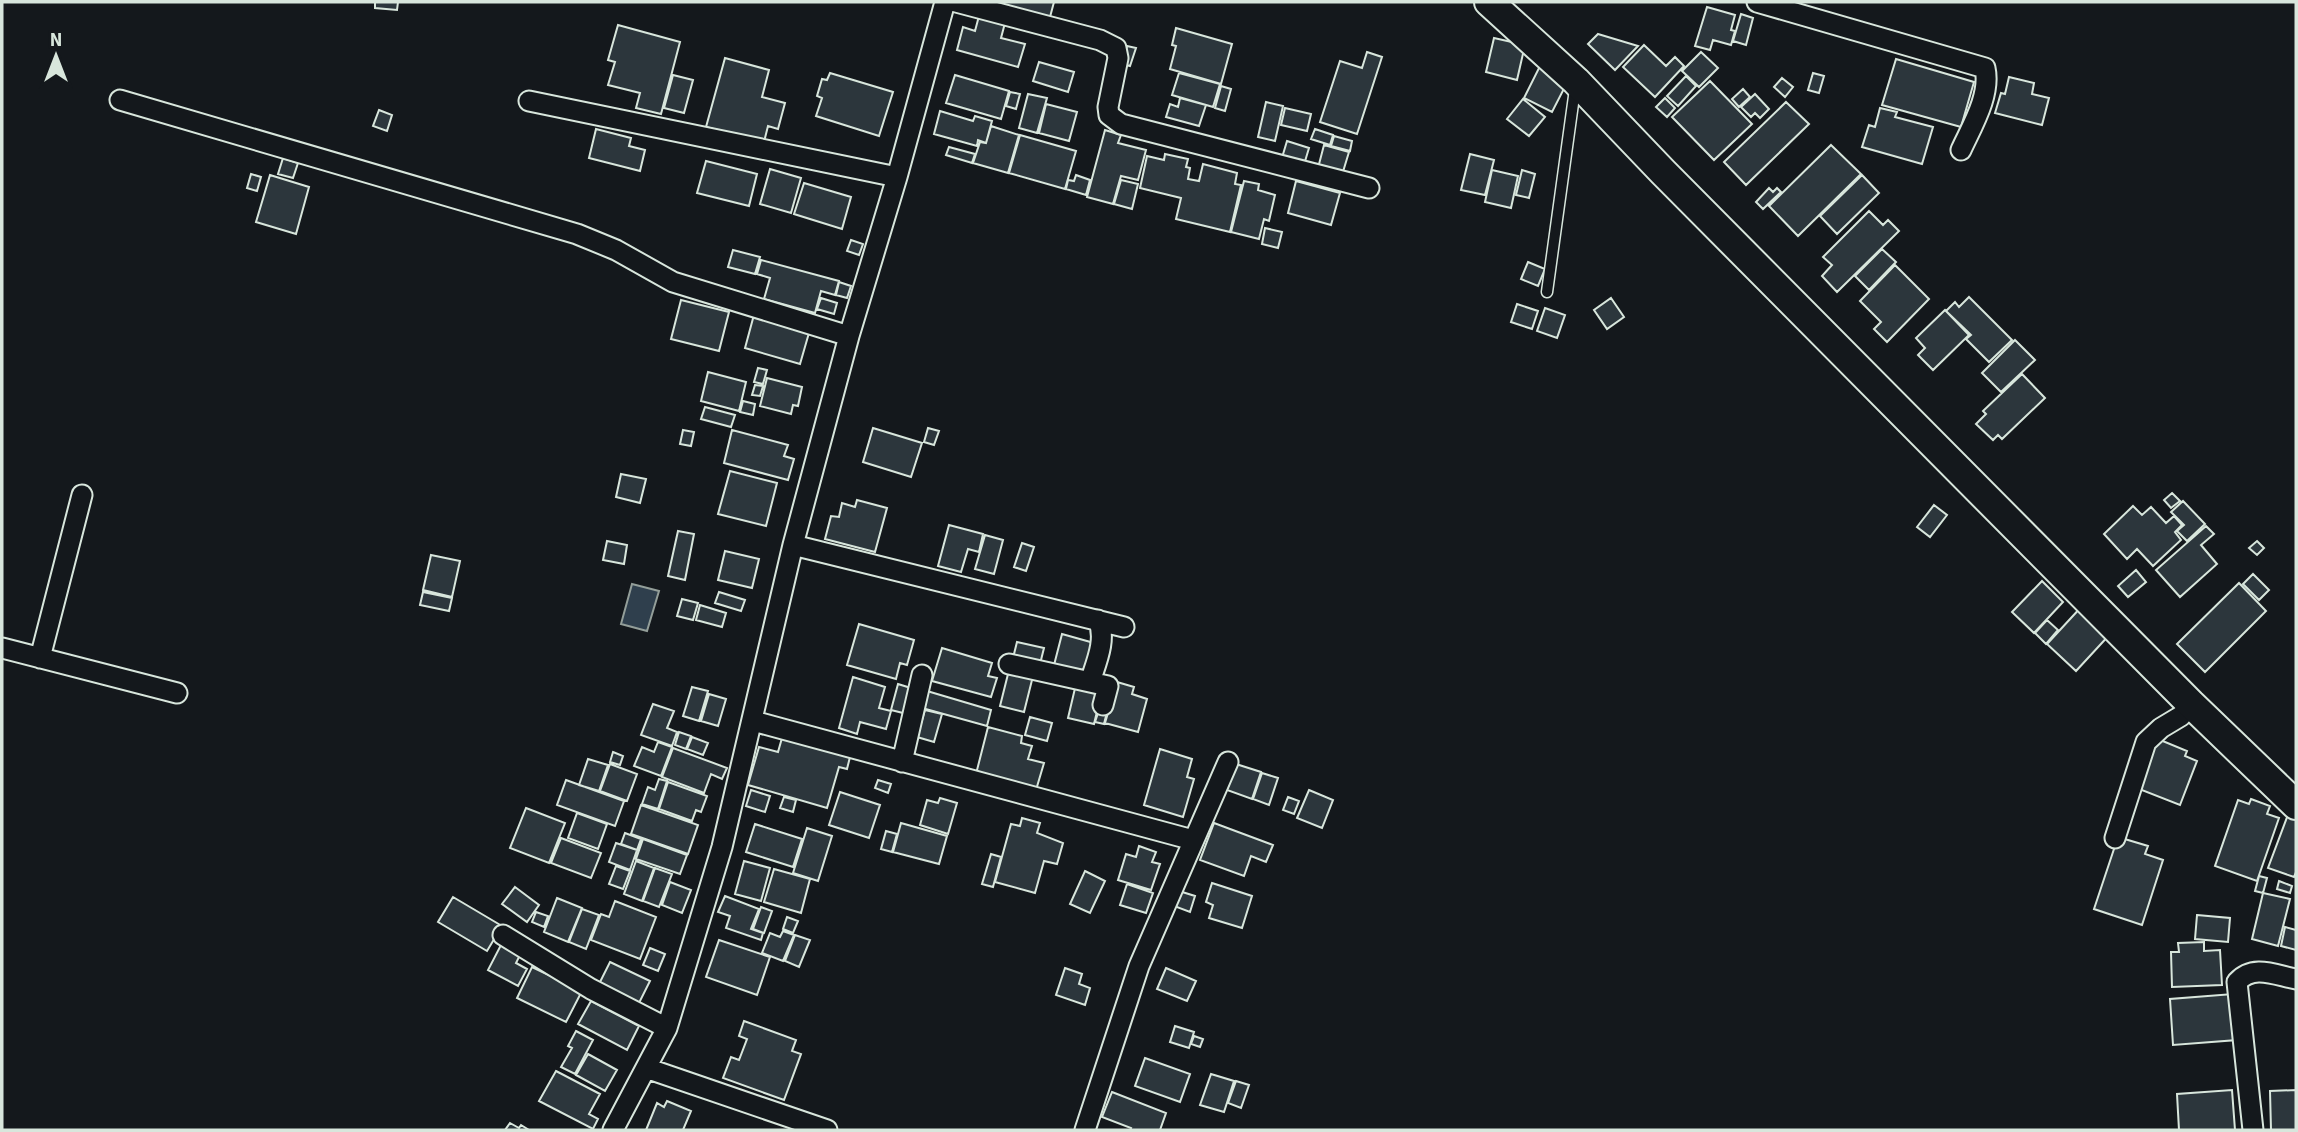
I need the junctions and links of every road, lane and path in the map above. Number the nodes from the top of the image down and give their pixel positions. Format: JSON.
{"nodes":[{"id":1,"x":945,"y":2,"type":"edge"},
{"id":2,"x":956,"y":2,"type":"edge"},
{"id":3,"x":1489,"y":2,"type":"edge"},
{"id":4,"x":1757,"y":2,"type":"edge"},
{"id":5,"x":1576,"y":81,"type":"junction"},
{"id":6,"x":120,"y":100,"type":"dead end"},
{"id":7,"x":528,"y":101,"type":"dead end"},
{"id":8,"x":1961,"y":150,"type":"dead end"},
{"id":9,"x":897,"y":177,"type":"junction"},
{"id":10,"x":1369,"y":188,"type":"dead end"},
{"id":11,"x":1547,"y":292,"type":"dead end"},
{"id":12,"x":849,"y":336,"type":"junction"},
{"id":13,"x":82,"y":495,"type":"dead end"},
{"id":14,"x":793,"y":545,"type":"junction"},
{"id":15,"x":1098,"y":620,"type":"junction"},
{"id":16,"x":1124,"y":627,"type":"dead end"},
{"id":17,"x":2,"y":648,"type":"edge"},
{"id":18,"x":40,"y":658,"type":"junction"},
{"id":19,"x":1009,"y":664,"type":"dead end"},
{"id":20,"x":922,"y":675,"type":"dead end"},
{"id":21,"x":1090,"y":682,"type":"junction"},
{"id":22,"x":177,"y":693,"type":"dead end"},
{"id":23,"x":2191,"y":704,"type":"junction"},
{"id":24,"x":1103,"y":705,"type":"dead end"},
{"id":25,"x":752,"y":721,"type":"junction"},
{"id":26,"x":902,"y":762,"type":"junction"},
{"id":27,"x":1228,"y":762,"type":"dead end"},
{"id":28,"x":2296,"y":805,"type":"edge"},
{"id":29,"x":2115,"y":838,"type":"dead end"},
{"id":30,"x":1193,"y":840,"type":"junction"},
{"id":31,"x":503,"y":935,"type":"dead end"},
{"id":32,"x":2296,"y":979,"type":"edge"},
{"id":33,"x":667,"y":1028,"type":"junction"},
{"id":34,"x":646,"y":1068,"type":"junction"},
{"id":35,"x":613,"y":1130,"type":"edge"},
{"id":36,"x":827,"y":1130,"type":"edge"},
{"id":37,"x":1085,"y":1130,"type":"edge"},
{"id":38,"x":2253,"y":1130,"type":"edge"}],
"edges":[{"from":1,"to":9,"type":"street"},
{"from":2,"to":10,"type":"street"},
{"from":3,"to":5,"type":"main road"},
{"from":4,"to":8,"type":"street"},
{"from":5,"to":11,"type":"lane"},
{"from":5,"to":23,"type":"main road"},
{"from":6,"to":12,"type":"street"},
{"from":7,"to":9,"type":"street"},
{"from":9,"to":12,"type":"street"},
{"from":12,"to":14,"type":"street"},
{"from":13,"to":18,"type":"street"},
{"from":14,"to":15,"type":"street"},
{"from":14,"to":25,"type":"street"},
{"from":15,"to":16,"type":"street"},
{"from":15,"to":21,"type":"street"},
{"from":17,"to":18,"type":"street"},
{"from":18,"to":22,"type":"street"},
{"from":19,"to":21,"type":"street"},
{"from":20,"to":26,"type":"street"},
{"from":21,"to":24,"type":"street"},
{"from":23,"to":28,"type":"main road"},
{"from":23,"to":29,"type":"street"},
{"from":25,"to":26,"type":"street"},
{"from":25,"to":33,"type":"street"},
{"from":26,"to":30,"type":"street"},
{"from":27,"to":30,"type":"street"},
{"from":30,"to":37,"type":"street"},
{"from":31,"to":33,"type":"street"},
{"from":32,"to":38,"type":"street"},
{"from":33,"to":34,"type":"street"},
{"from":34,"to":35,"type":"street"},
{"from":34,"to":36,"type":"street"}]}
